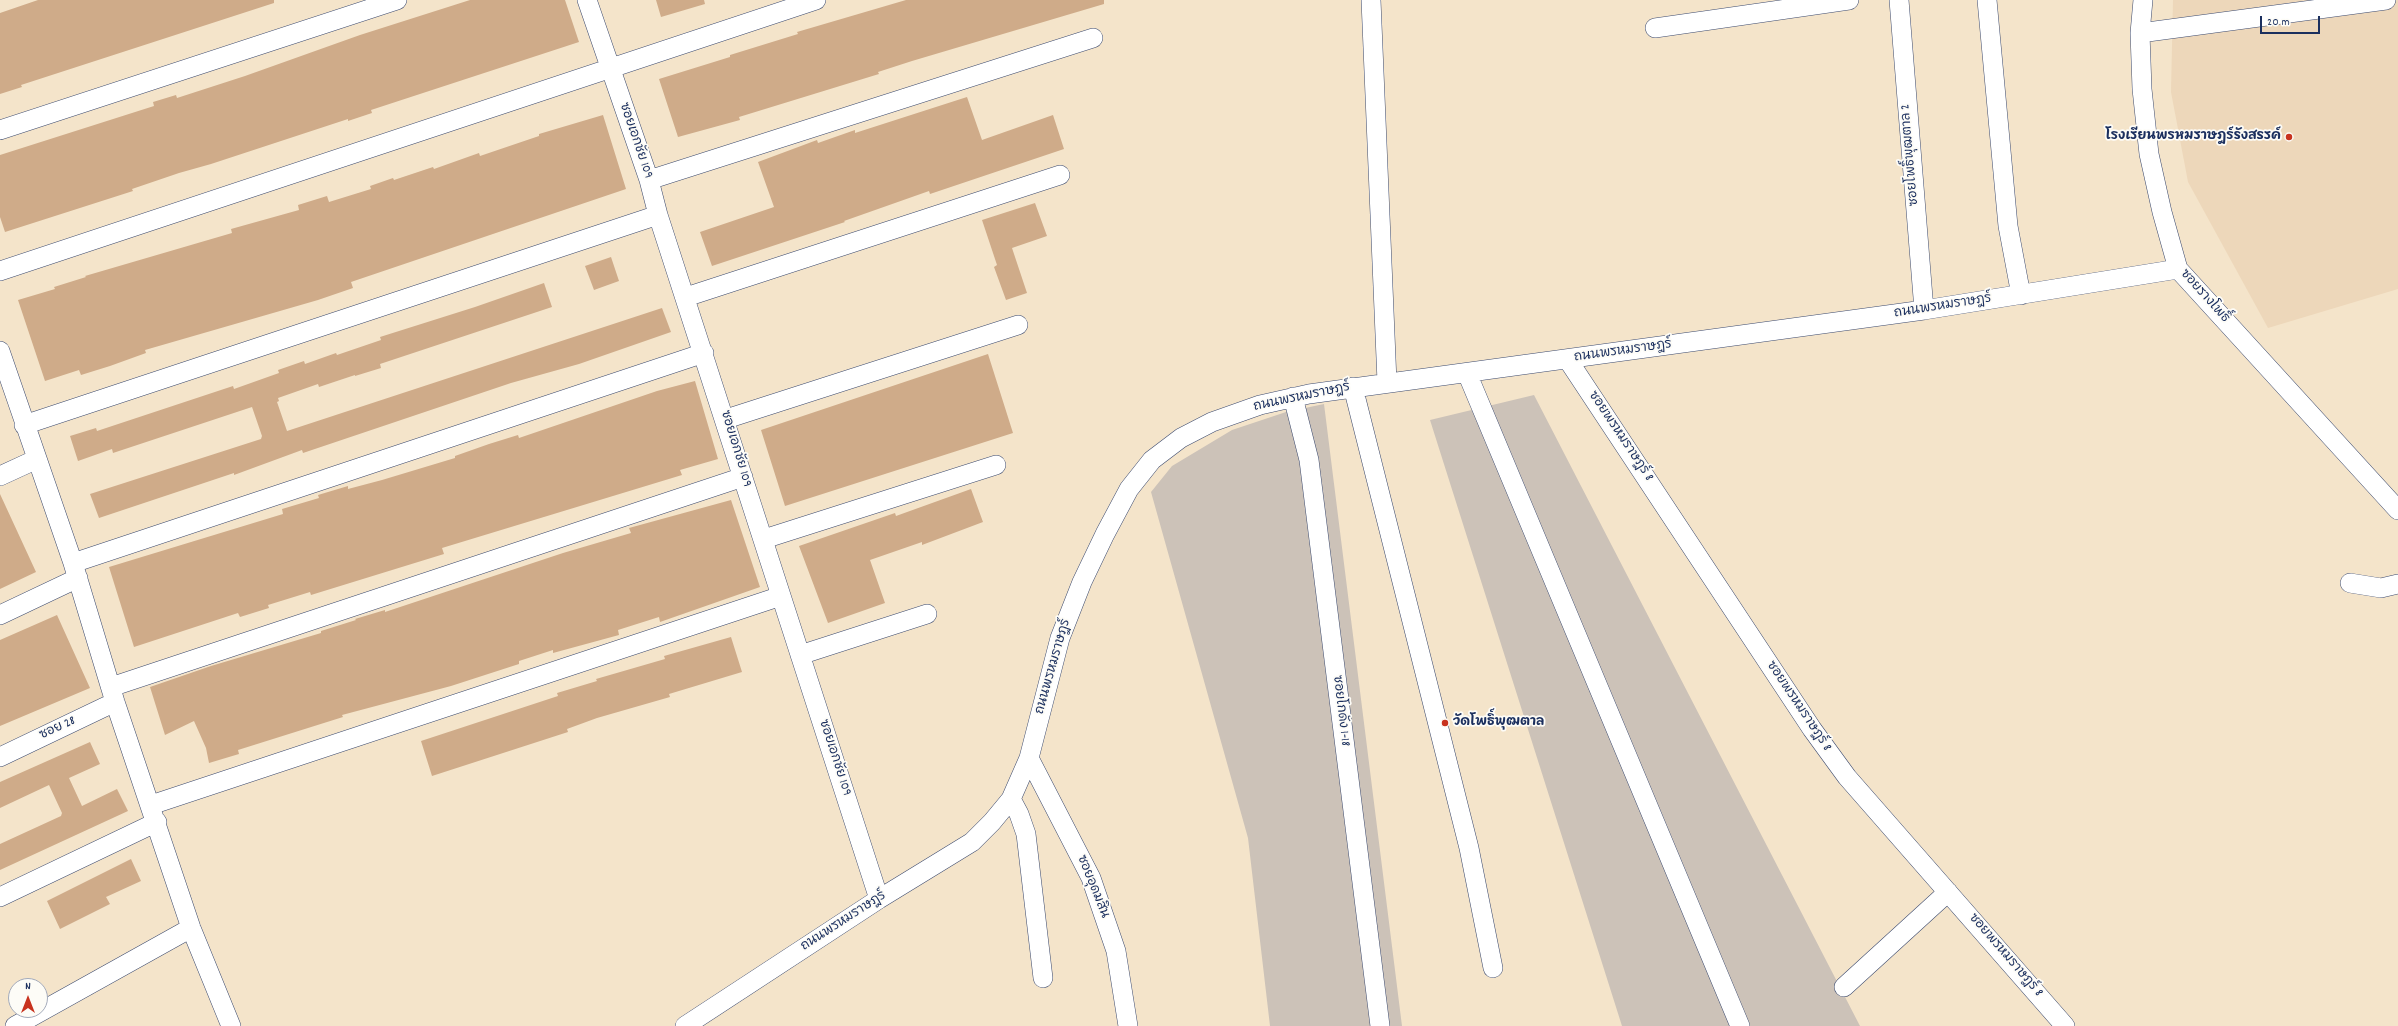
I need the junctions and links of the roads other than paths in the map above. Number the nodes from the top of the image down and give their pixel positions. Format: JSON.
{"nodes":[{"id":1,"x":397,"y":0,"type":"edge"},
{"id":2,"x":587,"y":0,"type":"edge"},
{"id":3,"x":816,"y":0,"type":"edge"},
{"id":4,"x":1371,"y":0,"type":"edge"},
{"id":5,"x":1849,"y":0,"type":"edge"},
{"id":6,"x":1899,"y":0,"type":"edge"},
{"id":7,"x":1987,"y":0,"type":"edge"},
{"id":8,"x":2143,"y":0,"type":"edge"},
{"id":9,"x":2386,"y":0,"type":"edge"},
{"id":10,"x":1655,"y":28,"type":"dead end"},
{"id":11,"x":2140,"y":33,"type":"junction"},
{"id":12,"x":1093,"y":38,"type":"dead end"},
{"id":13,"x":610,"y":69,"type":"junction"},
{"id":14,"x":0,"y":130,"type":"edge"},
{"id":15,"x":1060,"y":175,"type":"dead end"},
{"id":16,"x":649,"y":180,"type":"junction"},
{"id":17,"x":658,"y":215,"type":"junction"},
{"id":18,"x":2178,"y":269,"type":"junction"},
{"id":19,"x":0,"y":271,"type":"edge"},
{"id":20,"x":2022,"y":294,"type":"junction"},
{"id":21,"x":686,"y":297,"type":"junction"},
{"id":22,"x":1924,"y":310,"type":"junction"},
{"id":23,"x":1018,"y":325,"type":"dead end"},
{"id":24,"x":0,"y":351,"type":"edge"},
{"id":25,"x":704,"y":353,"type":"junction"},
{"id":26,"x":1568,"y":360,"type":"junction"},
{"id":27,"x":1467,"y":373,"type":"junction"},
{"id":28,"x":1387,"y":382,"type":"junction"},
{"id":29,"x":1353,"y":387,"type":"junction"},
{"id":30,"x":1293,"y":397,"type":"junction"},
{"id":31,"x":726,"y":419,"type":"junction"},
{"id":32,"x":24,"y":425,"type":"junction"},
{"id":33,"x":37,"y":459,"type":"junction"},
{"id":34,"x":996,"y":465,"type":"dead end"},
{"id":35,"x":0,"y":476,"type":"edge"},
{"id":36,"x":743,"y":477,"type":"junction"},
{"id":37,"x":2394,"y":499,"type":"edge"},
{"id":38,"x":764,"y":540,"type":"junction"},
{"id":39,"x":76,"y":570,"type":"junction"},
{"id":40,"x":2350,"y":583,"type":"dead end"},
{"id":41,"x":2398,"y":584,"type":"edge"},
{"id":42,"x":782,"y":596,"type":"junction"},
{"id":43,"x":927,"y":614,"type":"dead end"},
{"id":44,"x":0,"y":616,"type":"edge"},
{"id":45,"x":800,"y":655,"type":"junction"},
{"id":46,"x":113,"y":694,"type":"junction"},
{"id":47,"x":0,"y":757,"type":"edge"},
{"id":48,"x":1029,"y":758,"type":"junction"},
{"id":49,"x":1011,"y":799,"type":"junction"},
{"id":50,"x":154,"y":814,"type":"junction"},
{"id":51,"x":1948,"y":892,"type":"junction"},
{"id":52,"x":0,"y":897,"type":"edge"},
{"id":53,"x":879,"y":899,"type":"junction"},
{"id":54,"x":191,"y":928,"type":"junction"},
{"id":55,"x":1493,"y":968,"type":"dead end"},
{"id":56,"x":1043,"y":978,"type":"dead end"},
{"id":57,"x":1844,"y":987,"type":"dead end"},
{"id":58,"x":15,"y":1026,"type":"edge"},
{"id":59,"x":231,"y":1026,"type":"edge"},
{"id":60,"x":685,"y":1026,"type":"edge"},
{"id":61,"x":1128,"y":1026,"type":"edge"},
{"id":62,"x":1380,"y":1026,"type":"edge"},
{"id":63,"x":1740,"y":1026,"type":"edge"},
{"id":64,"x":2066,"y":1026,"type":"edge"}],
"edges":[{"from":1,"to":14,"type":"street"},
{"from":2,"to":13,"type":"street","name":"ซอยเอกชัย 109"},
{"from":3,"to":13,"type":"street"},
{"from":4,"to":28,"type":"street"},
{"from":5,"to":10,"type":"street"},
{"from":6,"to":22,"type":"street","name":"ซอยโพธิ์พุฒตาล 2"},
{"from":7,"to":20,"type":"street"},
{"from":8,"to":11,"type":"street","name":"ซอยรางโพธิ์"},
{"from":9,"to":11,"type":"street"},
{"from":11,"to":18,"type":"street","name":"ซอยรางโพธิ์"},
{"from":12,"to":16,"type":"street"},
{"from":13,"to":16,"type":"street","name":"ซอยเอกชัย 109"},
{"from":13,"to":19,"type":"street"},
{"from":15,"to":21,"type":"street"},
{"from":16,"to":17,"type":"street","name":"ซอยเอกชัย 109"},
{"from":17,"to":21,"type":"street","name":"ซอยเอกชัย 109"},
{"from":17,"to":32,"type":"street"},
{"from":18,"to":20,"type":"street","name":"ถนนพรหมราษฎร์"},
{"from":18,"to":37,"type":"street","name":"ซอยรางโพธิ์"},
{"from":20,"to":22,"type":"street","name":"ถนนพรหมราษฎร์"},
{"from":21,"to":25,"type":"street","name":"ซอยเอกชัย 109"},
{"from":22,"to":26,"type":"street","name":"ถนนพรหมราษฎร์"},
{"from":23,"to":31,"type":"street"},
{"from":24,"to":32,"type":"street"},
{"from":25,"to":31,"type":"street","name":"ซอยเอกชัย 109"},
{"from":25,"to":39,"type":"street"},
{"from":26,"to":27,"type":"street","name":"ถนนพรหมราษฎร์"},
{"from":26,"to":51,"type":"street","name":"ซอยพรหมราษฎร์ 8"},
{"from":27,"to":28,"type":"street","name":"ถนนพรหมราษฎร์"},
{"from":27,"to":63,"type":"street"},
{"from":28,"to":29,"type":"street","name":"ถนนพรหมราษฎร์"},
{"from":29,"to":30,"type":"street","name":"ถนนพรหมราษฎร์"},
{"from":29,"to":55,"type":"street"},
{"from":30,"to":48,"type":"street","name":"ถนนพรหมราษฎร์"},
{"from":30,"to":62,"type":"street","name":"ซอยโกดัง 1-18"},
{"from":31,"to":36,"type":"street","name":"ซอยเอกชัย 109"},
{"from":32,"to":33,"type":"street"},
{"from":33,"to":35,"type":"street"},
{"from":33,"to":39,"type":"street"},
{"from":34,"to":38,"type":"street"},
{"from":36,"to":38,"type":"street","name":"ซอยเอกชัย 109"},
{"from":36,"to":46,"type":"street","name":"ซอย 28"},
{"from":38,"to":42,"type":"street","name":"ซอยเอกชัย 109"},
{"from":39,"to":44,"type":"street"},
{"from":39,"to":46,"type":"street"},
{"from":40,"to":41,"type":"street"},
{"from":42,"to":45,"type":"street","name":"ซอยเอกชัย 109"},
{"from":42,"to":50,"type":"street"},
{"from":43,"to":45,"type":"street"},
{"from":45,"to":53,"type":"street","name":"ซอยเอกชัย 109"},
{"from":46,"to":47,"type":"street","name":"ซอย 28"},
{"from":46,"to":50,"type":"street"},
{"from":48,"to":49,"type":"street","name":"ถนนพรหมราษฎร์"},
{"from":48,"to":61,"type":"street","name":"ซอยอุดมสิน"},
{"from":49,"to":53,"type":"street","name":"ถนนพรหมราษฎร์"},
{"from":49,"to":56,"type":"street"},
{"from":50,"to":52,"type":"street"},
{"from":50,"to":54,"type":"street"},
{"from":51,"to":57,"type":"street"},
{"from":51,"to":64,"type":"street","name":"ซอยพรหมราษฎร์ 8"},
{"from":53,"to":60,"type":"street","name":"ถนนพรหมราษฎร์"},
{"from":54,"to":58,"type":"street"},
{"from":54,"to":59,"type":"street"}]}
